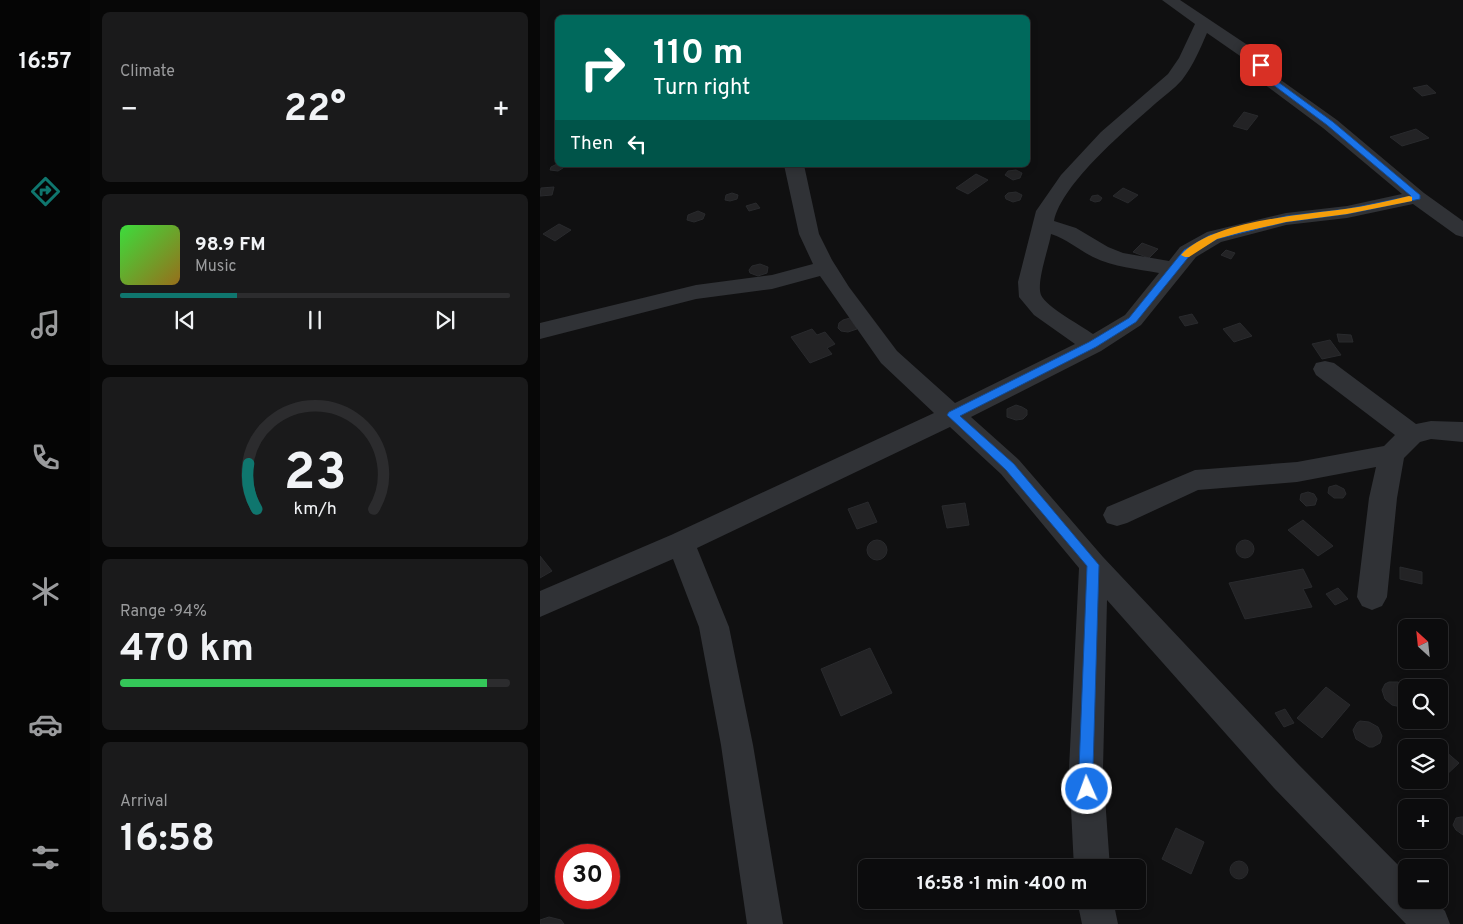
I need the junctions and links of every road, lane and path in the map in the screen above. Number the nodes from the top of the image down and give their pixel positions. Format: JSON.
{"nodes":[{"id":1,"x":1170,"y":0,"type":"edge"},
{"id":2,"x":1203,"y":24,"type":"junction"},
{"id":3,"x":794,"y":167,"type":"edge"},
{"id":4,"x":1417,"y":197,"type":"junction"},
{"id":5,"x":1043,"y":224,"type":"junction"},
{"id":6,"x":1463,"y":231,"type":"edge"},
{"id":7,"x":826,"y":267,"type":"junction"},
{"id":8,"x":1172,"y":269,"type":"junction"},
{"id":9,"x":540,"y":330,"type":"edge"},
{"id":10,"x":1093,"y":344,"type":"junction"},
{"id":11,"x":1325,"y":369,"type":"dead end"},
{"id":12,"x":952,"y":415,"type":"junction"},
{"id":13,"x":1463,"y":432,"type":"edge"},
{"id":14,"x":1412,"y":434,"type":"junction"},
{"id":15,"x":1392,"y":454,"type":"junction"},
{"id":16,"x":1117,"y":515,"type":"dead end"},
{"id":17,"x":681,"y":543,"type":"junction"},
{"id":18,"x":1093,"y":565,"type":"junction"},
{"id":19,"x":1372,"y":597,"type":"dead end"},
{"id":20,"x":540,"y":604,"type":"edge"},
{"id":21,"x":1091,"y":859,"type":"edge"},
{"id":22,"x":1398,"y":890,"type":"edge"},
{"id":23,"x":1096,"y":909,"type":"edge"},
{"id":24,"x":1417,"y":909,"type":"edge"},
{"id":25,"x":765,"y":924,"type":"edge"},
{"id":26,"x":1100,"y":924,"type":"edge"},
{"id":27,"x":1432,"y":924,"type":"edge"}],
"edges":[{"from":1,"to":2,"type":"street"},
{"from":2,"to":4,"type":"street"},
{"from":2,"to":5,"type":"street"},
{"from":3,"to":7,"type":"street"},
{"from":4,"to":6,"type":"street"},
{"from":4,"to":8,"type":"street"},
{"from":5,"to":8,"type":"street"},
{"from":5,"to":10,"type":"street"},
{"from":7,"to":9,"type":"street"},
{"from":7,"to":12,"type":"street"},
{"from":8,"to":10,"type":"street"},
{"from":10,"to":12,"type":"street"},
{"from":11,"to":14,"type":"street"},
{"from":12,"to":17,"type":"street"},
{"from":12,"to":18,"type":"street"},
{"from":13,"to":14,"type":"street"},
{"from":14,"to":15,"type":"street"},
{"from":15,"to":16,"type":"street"},
{"from":15,"to":19,"type":"street"},
{"from":17,"to":20,"type":"street"},
{"from":17,"to":25,"type":"street"},
{"from":18,"to":21,"type":"street"},
{"from":18,"to":22,"type":"street"},
{"from":23,"to":26,"type":"street"},
{"from":24,"to":27,"type":"street"}]}
